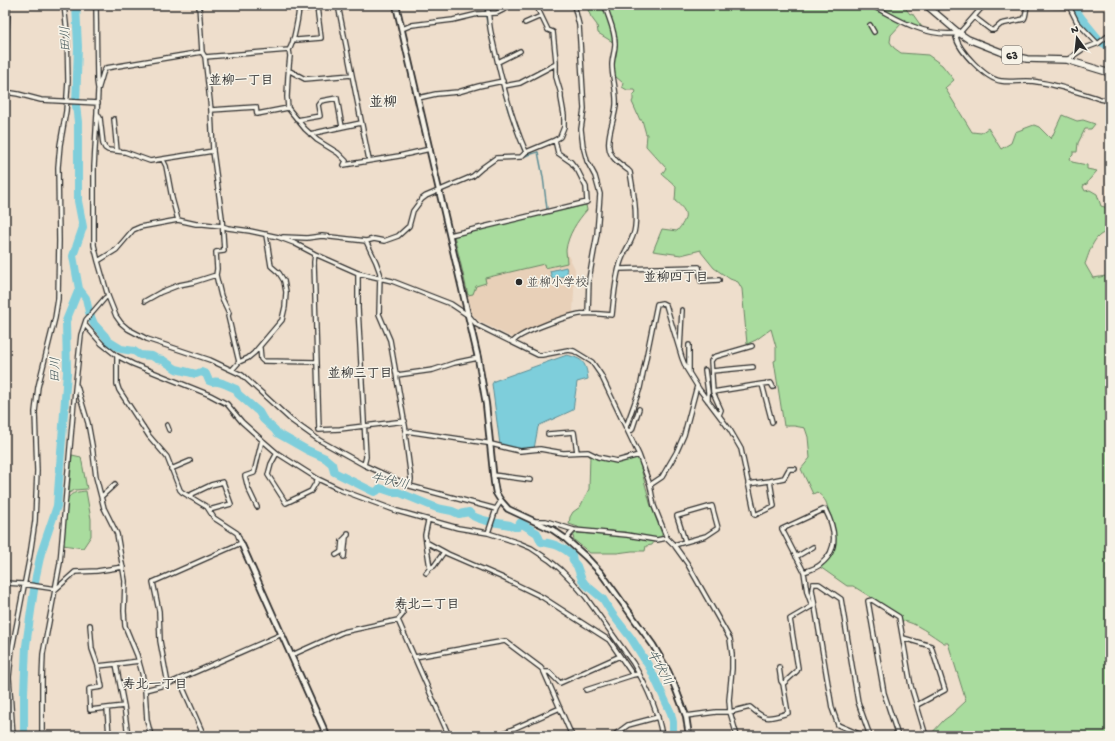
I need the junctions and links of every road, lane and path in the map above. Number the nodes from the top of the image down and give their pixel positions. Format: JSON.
{"nodes":[{"id":1,"x":7,"y":5,"type":"edge"},
{"id":2,"x":64,"y":5,"type":"edge"},
{"id":3,"x":96,"y":5,"type":"edge"},
{"id":4,"x":199,"y":5,"type":"edge"},
{"id":5,"x":299,"y":5,"type":"edge"},
{"id":6,"x":327,"y":5,"type":"edge"},
{"id":7,"x":338,"y":5,"type":"edge"},
{"id":8,"x":396,"y":5,"type":"edge"},
{"id":9,"x":487,"y":5,"type":"edge"},
{"id":10,"x":510,"y":5,"type":"edge"},
{"id":11,"x":536,"y":5,"type":"edge"},
{"id":12,"x":574,"y":5,"type":"edge"},
{"id":13,"x":605,"y":5,"type":"edge"},
{"id":14,"x":872,"y":5,"type":"edge"},
{"id":15,"x":926,"y":5,"type":"edge"},
{"id":16,"x":984,"y":5,"type":"edge"},
{"id":17,"x":1028,"y":5,"type":"edge"},
{"id":18,"x":1039,"y":5,"type":"edge"},
{"id":19,"x":317,"y":7,"type":"junction"},
{"id":20,"x":299,"y":10,"type":"junction"},
{"id":21,"x":488,"y":14,"type":"junction"},
{"id":22,"x":541,"y":16,"type":"junction"},
{"id":23,"x":974,"y":16,"type":"junction"},
{"id":24,"x":525,"y":23,"type":"dead end"},
{"id":25,"x":870,"y":25,"type":"dead end"},
{"id":26,"x":402,"y":29,"type":"junction"},
{"id":27,"x":874,"y":32,"type":"dead end"},
{"id":28,"x":959,"y":33,"type":"junction"},
{"id":29,"x":1110,"y":34,"type":"edge"},
{"id":30,"x":293,"y":39,"type":"junction"},
{"id":31,"x":1098,"y":43,"type":"junction"},
{"id":32,"x":289,"y":50,"type":"junction"},
{"id":33,"x":5,"y":51,"type":"edge"},
{"id":34,"x":202,"y":52,"type":"junction"},
{"id":35,"x":520,"y":52,"type":"dead end"},
{"id":36,"x":205,"y":57,"type":"junction"},
{"id":37,"x":1067,"y":60,"type":"junction"},
{"id":38,"x":498,"y":62,"type":"junction"},
{"id":39,"x":556,"y":64,"type":"junction"},
{"id":40,"x":288,"y":70,"type":"junction"},
{"id":41,"x":1110,"y":73,"type":"edge"},
{"id":42,"x":352,"y":75,"type":"junction"},
{"id":43,"x":503,"y":81,"type":"junction"},
{"id":44,"x":504,"y":86,"type":"junction"},
{"id":45,"x":98,"y":90,"type":"junction"},
{"id":46,"x":5,"y":92,"type":"edge"},
{"id":47,"x":418,"y":98,"type":"junction"},
{"id":48,"x":1110,"y":101,"type":"edge"},
{"id":49,"x":67,"y":102,"type":"junction"},
{"id":50,"x":96,"y":103,"type":"junction"},
{"id":51,"x":288,"y":108,"type":"junction"},
{"id":52,"x":210,"y":110,"type":"junction"},
{"id":53,"x":97,"y":113,"type":"junction"},
{"id":54,"x":114,"y":119,"type":"dead end"},
{"id":55,"x":297,"y":120,"type":"junction"},
{"id":56,"x":361,"y":122,"type":"junction"},
{"id":57,"x":342,"y":126,"type":"junction"},
{"id":58,"x":310,"y":134,"type":"junction"},
{"id":59,"x":554,"y":140,"type":"junction"},
{"id":60,"x":430,"y":149,"type":"junction"},
{"id":61,"x":117,"y":151,"type":"junction"},
{"id":62,"x":213,"y":151,"type":"junction"},
{"id":63,"x":526,"y":152,"type":"junction"},
{"id":64,"x":163,"y":160,"type":"junction"},
{"id":65,"x":369,"y":160,"type":"junction"},
{"id":66,"x":439,"y":190,"type":"junction"},
{"id":67,"x":178,"y":220,"type":"junction"},
{"id":68,"x":222,"y":226,"type":"junction"},
{"id":69,"x":266,"y":234,"type":"junction"},
{"id":70,"x":450,"y":234,"type":"junction"},
{"id":71,"x":278,"y":236,"type":"junction"},
{"id":72,"x":366,"y":241,"type":"junction"},
{"id":73,"x":315,"y":254,"type":"junction"},
{"id":74,"x":98,"y":261,"type":"junction"},
{"id":75,"x":619,"y":269,"type":"junction"},
{"id":76,"x":358,"y":273,"type":"junction"},
{"id":77,"x":216,"y":275,"type":"junction"},
{"id":78,"x":380,"y":279,"type":"junction"},
{"id":79,"x":719,"y":280,"type":"dead end"},
{"id":80,"x":108,"y":297,"type":"junction"},
{"id":81,"x":145,"y":301,"type":"dead end"},
{"id":82,"x":682,"y":310,"type":"dead end"},
{"id":83,"x":588,"y":313,"type":"junction"},
{"id":84,"x":468,"y":316,"type":"junction"},
{"id":85,"x":84,"y":325,"type":"junction"},
{"id":86,"x":513,"y":342,"type":"junction"},
{"id":87,"x":689,"y":345,"type":"dead end"},
{"id":88,"x":752,"y":346,"type":"dead end"},
{"id":89,"x":260,"y":348,"type":"junction"},
{"id":90,"x":680,"y":351,"type":"junction"},
{"id":91,"x":117,"y":356,"type":"junction"},
{"id":92,"x":478,"y":358,"type":"junction"},
{"id":93,"x":239,"y":362,"type":"junction"},
{"id":94,"x":317,"y":362,"type":"junction"},
{"id":95,"x":753,"y":367,"type":"dead end"},
{"id":96,"x":232,"y":370,"type":"junction"},
{"id":97,"x":705,"y":370,"type":"dead end"},
{"id":98,"x":712,"y":371,"type":"junction"},
{"id":99,"x":689,"y":373,"type":"junction"},
{"id":100,"x":397,"y":375,"type":"junction"},
{"id":101,"x":76,"y":383,"type":"junction"},
{"id":102,"x":762,"y":384,"type":"junction"},
{"id":103,"x":697,"y":386,"type":"junction"},
{"id":104,"x":773,"y":387,"type":"dead end"},
{"id":105,"x":713,"y":392,"type":"junction"},
{"id":106,"x":708,"y":401,"type":"junction"},
{"id":107,"x":639,"y":409,"type":"dead end"},
{"id":108,"x":719,"y":415,"type":"junction"},
{"id":109,"x":405,"y":421,"type":"junction"},
{"id":110,"x":772,"y":422,"type":"dead end"},
{"id":111,"x":167,"y":425,"type":"dead end"},
{"id":112,"x":364,"y":427,"type":"junction"},
{"id":113,"x":627,"y":429,"type":"junction"},
{"id":114,"x":169,"y":430,"type":"dead end"},
{"id":115,"x":406,"y":431,"type":"junction"},
{"id":116,"x":548,"y":434,"type":"dead end"},
{"id":117,"x":262,"y":440,"type":"junction"},
{"id":118,"x":490,"y":443,"type":"junction"},
{"id":119,"x":577,"y":452,"type":"junction"},
{"id":120,"x":278,"y":454,"type":"junction"},
{"id":121,"x":639,"y":455,"type":"junction"},
{"id":122,"x":190,"y":461,"type":"dead end"},
{"id":123,"x":364,"y":465,"type":"junction"},
{"id":124,"x":171,"y":469,"type":"junction"},
{"id":125,"x":795,"y":469,"type":"dead end"},
{"id":126,"x":493,"y":475,"type":"junction"},
{"id":127,"x":318,"y":479,"type":"junction"},
{"id":128,"x":531,"y":480,"type":"dead end"},
{"id":129,"x":770,"y":481,"type":"junction"},
{"id":130,"x":115,"y":484,"type":"dead end"},
{"id":131,"x":748,"y":484,"type":"junction"},
{"id":132,"x":410,"y":486,"type":"junction"},
{"id":133,"x":650,"y":486,"type":"junction"},
{"id":134,"x":102,"y":496,"type":"junction"},
{"id":135,"x":188,"y":496,"type":"junction"},
{"id":136,"x":501,"y":501,"type":"junction"},
{"id":137,"x":257,"y":507,"type":"dead end"},
{"id":138,"x":209,"y":510,"type":"junction"},
{"id":139,"x":496,"y":510,"type":"junction"},
{"id":140,"x":428,"y":521,"type":"junction"},
{"id":141,"x":535,"y":521,"type":"junction"},
{"id":142,"x":574,"y":530,"type":"junction"},
{"id":143,"x":489,"y":532,"type":"junction"},
{"id":144,"x":667,"y":538,"type":"junction"},
{"id":145,"x":566,"y":539,"type":"junction"},
{"id":146,"x":685,"y":541,"type":"junction"},
{"id":147,"x":426,"y":542,"type":"junction"},
{"id":148,"x":241,"y":543,"type":"junction"},
{"id":149,"x":674,"y":545,"type":"junction"},
{"id":150,"x":813,"y":548,"type":"dead end"},
{"id":151,"x":444,"y":552,"type":"junction"},
{"id":152,"x":336,"y":555,"type":"dead end"},
{"id":153,"x":344,"y":557,"type":"dead end"},
{"id":154,"x":796,"y":557,"type":"junction"},
{"id":155,"x":123,"y":567,"type":"junction"},
{"id":156,"x":430,"y":568,"type":"junction"},
{"id":157,"x":804,"y":572,"type":"junction"},
{"id":158,"x":426,"y":573,"type":"dead end"},
{"id":159,"x":5,"y":583,"type":"edge"},
{"id":160,"x":25,"y":584,"type":"junction"},
{"id":161,"x":55,"y":589,"type":"junction"},
{"id":162,"x":401,"y":602,"type":"dead end"},
{"id":163,"x":813,"y":606,"type":"junction"},
{"id":164,"x":398,"y":620,"type":"junction"},
{"id":165,"x":90,"y":625,"type":"dead end"},
{"id":166,"x":282,"y":634,"type":"junction"},
{"id":167,"x":903,"y":638,"type":"junction"},
{"id":168,"x":292,"y":655,"type":"junction"},
{"id":169,"x":620,"y":656,"type":"junction"},
{"id":170,"x":415,"y":657,"type":"junction"},
{"id":171,"x":139,"y":661,"type":"junction"},
{"id":172,"x":116,"y":664,"type":"junction"},
{"id":173,"x":98,"y":666,"type":"junction"},
{"id":174,"x":779,"y":667,"type":"dead end"},
{"id":175,"x":544,"y":672,"type":"junction"},
{"id":176,"x":639,"y":674,"type":"junction"},
{"id":177,"x":633,"y":675,"type":"junction"},
{"id":178,"x":179,"y":679,"type":"junction"},
{"id":179,"x":168,"y":684,"type":"junction"},
{"id":180,"x":784,"y":684,"type":"junction"},
{"id":181,"x":145,"y":690,"type":"junction"},
{"id":182,"x":586,"y":690,"type":"dead end"},
{"id":183,"x":5,"y":700,"type":"edge"},
{"id":184,"x":917,"y":705,"type":"junction"},
{"id":185,"x":124,"y":706,"type":"junction"},
{"id":186,"x":107,"y":708,"type":"junction"},
{"id":187,"x":560,"y":708,"type":"junction"},
{"id":188,"x":730,"y":712,"type":"junction"},
{"id":189,"x":686,"y":716,"type":"junction"},
{"id":190,"x":658,"y":717,"type":"junction"},
{"id":191,"x":9,"y":736,"type":"edge"},
{"id":192,"x":12,"y":736,"type":"edge"},
{"id":193,"x":42,"y":736,"type":"edge"},
{"id":194,"x":109,"y":736,"type":"edge"},
{"id":195,"x":128,"y":736,"type":"edge"},
{"id":196,"x":151,"y":736,"type":"edge"},
{"id":197,"x":204,"y":736,"type":"edge"},
{"id":198,"x":327,"y":736,"type":"edge"},
{"id":199,"x":449,"y":736,"type":"edge"},
{"id":200,"x":497,"y":736,"type":"edge"},
{"id":201,"x":572,"y":736,"type":"edge"},
{"id":202,"x":613,"y":736,"type":"edge"},
{"id":203,"x":662,"y":736,"type":"edge"},
{"id":204,"x":689,"y":736,"type":"edge"},
{"id":205,"x":737,"y":736,"type":"edge"},
{"id":206,"x":864,"y":736,"type":"edge"},
{"id":207,"x":870,"y":736,"type":"edge"},
{"id":208,"x":898,"y":736,"type":"edge"},
{"id":209,"x":926,"y":736,"type":"edge"}],
"edges":[{"from":1,"to":33,"type":"main road"},
{"from":2,"to":49,"type":"street"},
{"from":3,"to":45,"type":"street"},
{"from":4,"to":34,"type":"street"},
{"from":5,"to":20,"type":"street"},
{"from":6,"to":19,"type":"street"},
{"from":7,"to":42,"type":"street"},
{"from":8,"to":26,"type":"street"},
{"from":9,"to":21,"type":"street"},
{"from":10,"to":21,"type":"street"},
{"from":11,"to":22,"type":"street"},
{"from":12,"to":83,"type":"street"},
{"from":13,"to":75,"type":"street"},
{"from":14,"to":28,"type":"street"},
{"from":15,"to":28,"type":"main road","number":"63"},
{"from":16,"to":23,"type":"street"},
{"from":17,"to":23,"type":"street"},
{"from":18,"to":31,"type":"street"},
{"from":19,"to":20,"type":"street"},
{"from":19,"to":30,"type":"street"},
{"from":20,"to":30,"type":"street"},
{"from":21,"to":26,"type":"street"},
{"from":21,"to":38,"type":"street"},
{"from":22,"to":24,"type":"street"},
{"from":22,"to":39,"type":"street"},
{"from":23,"to":28,"type":"street"},
{"from":25,"to":27,"type":"street"},
{"from":26,"to":47,"type":"street"},
{"from":28,"to":37,"type":"main road","number":"63"},
{"from":28,"to":48,"type":"street"},
{"from":29,"to":31,"type":"street"},
{"from":30,"to":32,"type":"street"},
{"from":31,"to":37,"type":"street"},
{"from":32,"to":36,"type":"street"},
{"from":32,"to":40,"type":"street"},
{"from":34,"to":36,"type":"street"},
{"from":34,"to":45,"type":"street"},
{"from":35,"to":38,"type":"street"},
{"from":36,"to":52,"type":"street"},
{"from":37,"to":41,"type":"main road","number":"63"},
{"from":38,"to":43,"type":"street"},
{"from":39,"to":44,"type":"street"},
{"from":39,"to":59,"type":"street"},
{"from":40,"to":42,"type":"street"},
{"from":40,"to":51,"type":"street"},
{"from":42,"to":56,"type":"street"},
{"from":43,"to":44,"type":"street"},
{"from":43,"to":47,"type":"street"},
{"from":44,"to":63,"type":"street"},
{"from":45,"to":50,"type":"street"},
{"from":46,"to":49,"type":"street"},
{"from":47,"to":60,"type":"street"},
{"from":49,"to":50,"type":"street"},
{"from":49,"to":160,"type":"street"},
{"from":50,"to":53,"type":"street"},
{"from":51,"to":52,"type":"street"},
{"from":51,"to":55,"type":"street"},
{"from":52,"to":62,"type":"street"},
{"from":53,"to":61,"type":"street"},
{"from":53,"to":74,"type":"street"},
{"from":54,"to":61,"type":"street"},
{"from":55,"to":57,"type":"street"},
{"from":55,"to":58,"type":"street"},
{"from":56,"to":57,"type":"street"},
{"from":56,"to":65,"type":"street"},
{"from":57,"to":58,"type":"street"},
{"from":58,"to":65,"type":"street"},
{"from":59,"to":63,"type":"street"},
{"from":59,"to":70,"type":"street"},
{"from":60,"to":65,"type":"street"},
{"from":60,"to":66,"type":"street"},
{"from":61,"to":64,"type":"street"},
{"from":62,"to":64,"type":"street"},
{"from":62,"to":68,"type":"street"},
{"from":63,"to":66,"type":"street"},
{"from":64,"to":67,"type":"street"},
{"from":66,"to":70,"type":"street"},
{"from":66,"to":72,"type":"street"},
{"from":67,"to":68,"type":"street"},
{"from":67,"to":74,"type":"street"},
{"from":68,"to":69,"type":"street"},
{"from":68,"to":77,"type":"street"},
{"from":69,"to":71,"type":"street"},
{"from":69,"to":89,"type":"street"},
{"from":70,"to":84,"type":"street"},
{"from":71,"to":72,"type":"street"},
{"from":71,"to":73,"type":"street"},
{"from":72,"to":78,"type":"street"},
{"from":73,"to":76,"type":"street"},
{"from":73,"to":94,"type":"street"},
{"from":74,"to":80,"type":"street"},
{"from":75,"to":79,"type":"street"},
{"from":75,"to":83,"type":"street"},
{"from":76,"to":78,"type":"street"},
{"from":76,"to":112,"type":"street"},
{"from":77,"to":81,"type":"street"},
{"from":77,"to":93,"type":"street"},
{"from":78,"to":84,"type":"street"},
{"from":78,"to":100,"type":"street"},
{"from":80,"to":85,"type":"street"},
{"from":80,"to":96,"type":"street"},
{"from":82,"to":90,"type":"street"},
{"from":83,"to":86,"type":"street"},
{"from":84,"to":86,"type":"street"},
{"from":84,"to":92,"type":"street"},
{"from":85,"to":91,"type":"street"},
{"from":85,"to":101,"type":"street"},
{"from":86,"to":113,"type":"street"},
{"from":87,"to":99,"type":"street"},
{"from":88,"to":98,"type":"street"},
{"from":89,"to":93,"type":"street"},
{"from":89,"to":94,"type":"street"},
{"from":90,"to":99,"type":"street"},
{"from":90,"to":113,"type":"street"},
{"from":91,"to":117,"type":"street"},
{"from":91,"to":124,"type":"street"},
{"from":92,"to":100,"type":"street"},
{"from":92,"to":118,"type":"street"},
{"from":93,"to":96,"type":"street"},
{"from":94,"to":112,"type":"street"},
{"from":95,"to":98,"type":"street"},
{"from":96,"to":123,"type":"street"},
{"from":97,"to":106,"type":"street"},
{"from":98,"to":105,"type":"street"},
{"from":99,"to":103,"type":"street"},
{"from":100,"to":109,"type":"street"},
{"from":101,"to":134,"type":"street"},
{"from":101,"to":161,"type":"street"},
{"from":102,"to":104,"type":"street"},
{"from":102,"to":105,"type":"street"},
{"from":102,"to":110,"type":"street"},
{"from":103,"to":106,"type":"street"},
{"from":103,"to":133,"type":"street"},
{"from":105,"to":108,"type":"street"},
{"from":106,"to":108,"type":"street"},
{"from":107,"to":113,"type":"street"},
{"from":108,"to":131,"type":"street"},
{"from":109,"to":112,"type":"street"},
{"from":109,"to":115,"type":"street"},
{"from":111,"to":114,"type":"street"},
{"from":112,"to":123,"type":"street"},
{"from":113,"to":121,"type":"street"},
{"from":115,"to":118,"type":"street"},
{"from":115,"to":132,"type":"street"},
{"from":116,"to":119,"type":"street"},
{"from":117,"to":120,"type":"street"},
{"from":117,"to":137,"type":"street"},
{"from":118,"to":119,"type":"street"},
{"from":118,"to":126,"type":"street"},
{"from":119,"to":121,"type":"street"},
{"from":120,"to":127,"type":"street"},
{"from":120,"to":127,"type":"street"},
{"from":121,"to":133,"type":"street"},
{"from":122,"to":124,"type":"street"},
{"from":123,"to":132,"type":"street"},
{"from":124,"to":135,"type":"street"},
{"from":125,"to":129,"type":"street"},
{"from":126,"to":128,"type":"street"},
{"from":126,"to":136,"type":"street"},
{"from":127,"to":140,"type":"street"},
{"from":129,"to":131,"type":"street"},
{"from":129,"to":131,"type":"street"},
{"from":130,"to":134,"type":"street"},
{"from":132,"to":139,"type":"street"},
{"from":133,"to":144,"type":"street"},
{"from":134,"to":155,"type":"street"},
{"from":135,"to":138,"type":"street"},
{"from":135,"to":138,"type":"street"},
{"from":136,"to":139,"type":"street"},
{"from":136,"to":141,"type":"street"},
{"from":138,"to":148,"type":"street"},
{"from":139,"to":143,"type":"street"},
{"from":140,"to":143,"type":"street"},
{"from":140,"to":147,"type":"street"},
{"from":141,"to":142,"type":"street"},
{"from":141,"to":145,"type":"street"},
{"from":142,"to":144,"type":"street"},
{"from":142,"to":145,"type":"street"},
{"from":143,"to":176,"type":"street"},
{"from":144,"to":149,"type":"street"},
{"from":145,"to":189,"type":"street"},
{"from":146,"to":146,"type":"street"},
{"from":146,"to":149,"type":"street"},
{"from":147,"to":151,"type":"street"},
{"from":147,"to":156,"type":"street"},
{"from":148,"to":166,"type":"street"},
{"from":148,"to":179,"type":"street"},
{"from":149,"to":188,"type":"street"},
{"from":150,"to":154,"type":"street"},
{"from":151,"to":156,"type":"street"},
{"from":151,"to":169,"type":"street"},
{"from":152,"to":153,"type":"street"},
{"from":154,"to":157,"type":"street"},
{"from":154,"to":157,"type":"street"},
{"from":155,"to":161,"type":"street"},
{"from":155,"to":171,"type":"street"},
{"from":156,"to":158,"type":"street"},
{"from":157,"to":163,"type":"street"},
{"from":159,"to":160,"type":"street"},
{"from":160,"to":161,"type":"street"},
{"from":160,"to":192,"type":"street"},
{"from":161,"to":193,"type":"street"},
{"from":162,"to":164,"type":"street"},
{"from":163,"to":180,"type":"street"},
{"from":163,"to":206,"type":"street"},
{"from":163,"to":207,"type":"street"},
{"from":164,"to":168,"type":"street"},
{"from":164,"to":170,"type":"street"},
{"from":165,"to":173,"type":"street"},
{"from":166,"to":168,"type":"street"},
{"from":166,"to":178,"type":"street"},
{"from":167,"to":184,"type":"street"},
{"from":167,"to":184,"type":"street"},
{"from":167,"to":208,"type":"street"},
{"from":168,"to":198,"type":"street"},
{"from":169,"to":175,"type":"street"},
{"from":169,"to":177,"type":"street"},
{"from":170,"to":175,"type":"street"},
{"from":170,"to":199,"type":"street"},
{"from":171,"to":172,"type":"street"},
{"from":171,"to":181,"type":"street"},
{"from":172,"to":173,"type":"street"},
{"from":172,"to":185,"type":"street"},
{"from":173,"to":186,"type":"street"},
{"from":174,"to":180,"type":"street"},
{"from":175,"to":187,"type":"street"},
{"from":176,"to":177,"type":"street"},
{"from":176,"to":190,"type":"street"},
{"from":177,"to":182,"type":"street"},
{"from":178,"to":179,"type":"street"},
{"from":178,"to":197,"type":"street"},
{"from":179,"to":181,"type":"street"},
{"from":180,"to":188,"type":"street"},
{"from":181,"to":196,"type":"street"},
{"from":183,"to":191,"type":"main road"},
{"from":184,"to":209,"type":"street"},
{"from":185,"to":186,"type":"street"},
{"from":185,"to":195,"type":"street"},
{"from":186,"to":194,"type":"street"},
{"from":187,"to":200,"type":"street"},
{"from":187,"to":201,"type":"street"},
{"from":188,"to":189,"type":"street"},
{"from":188,"to":205,"type":"street"},
{"from":189,"to":204,"type":"street"},
{"from":190,"to":202,"type":"street"},
{"from":190,"to":203,"type":"street"}]}
